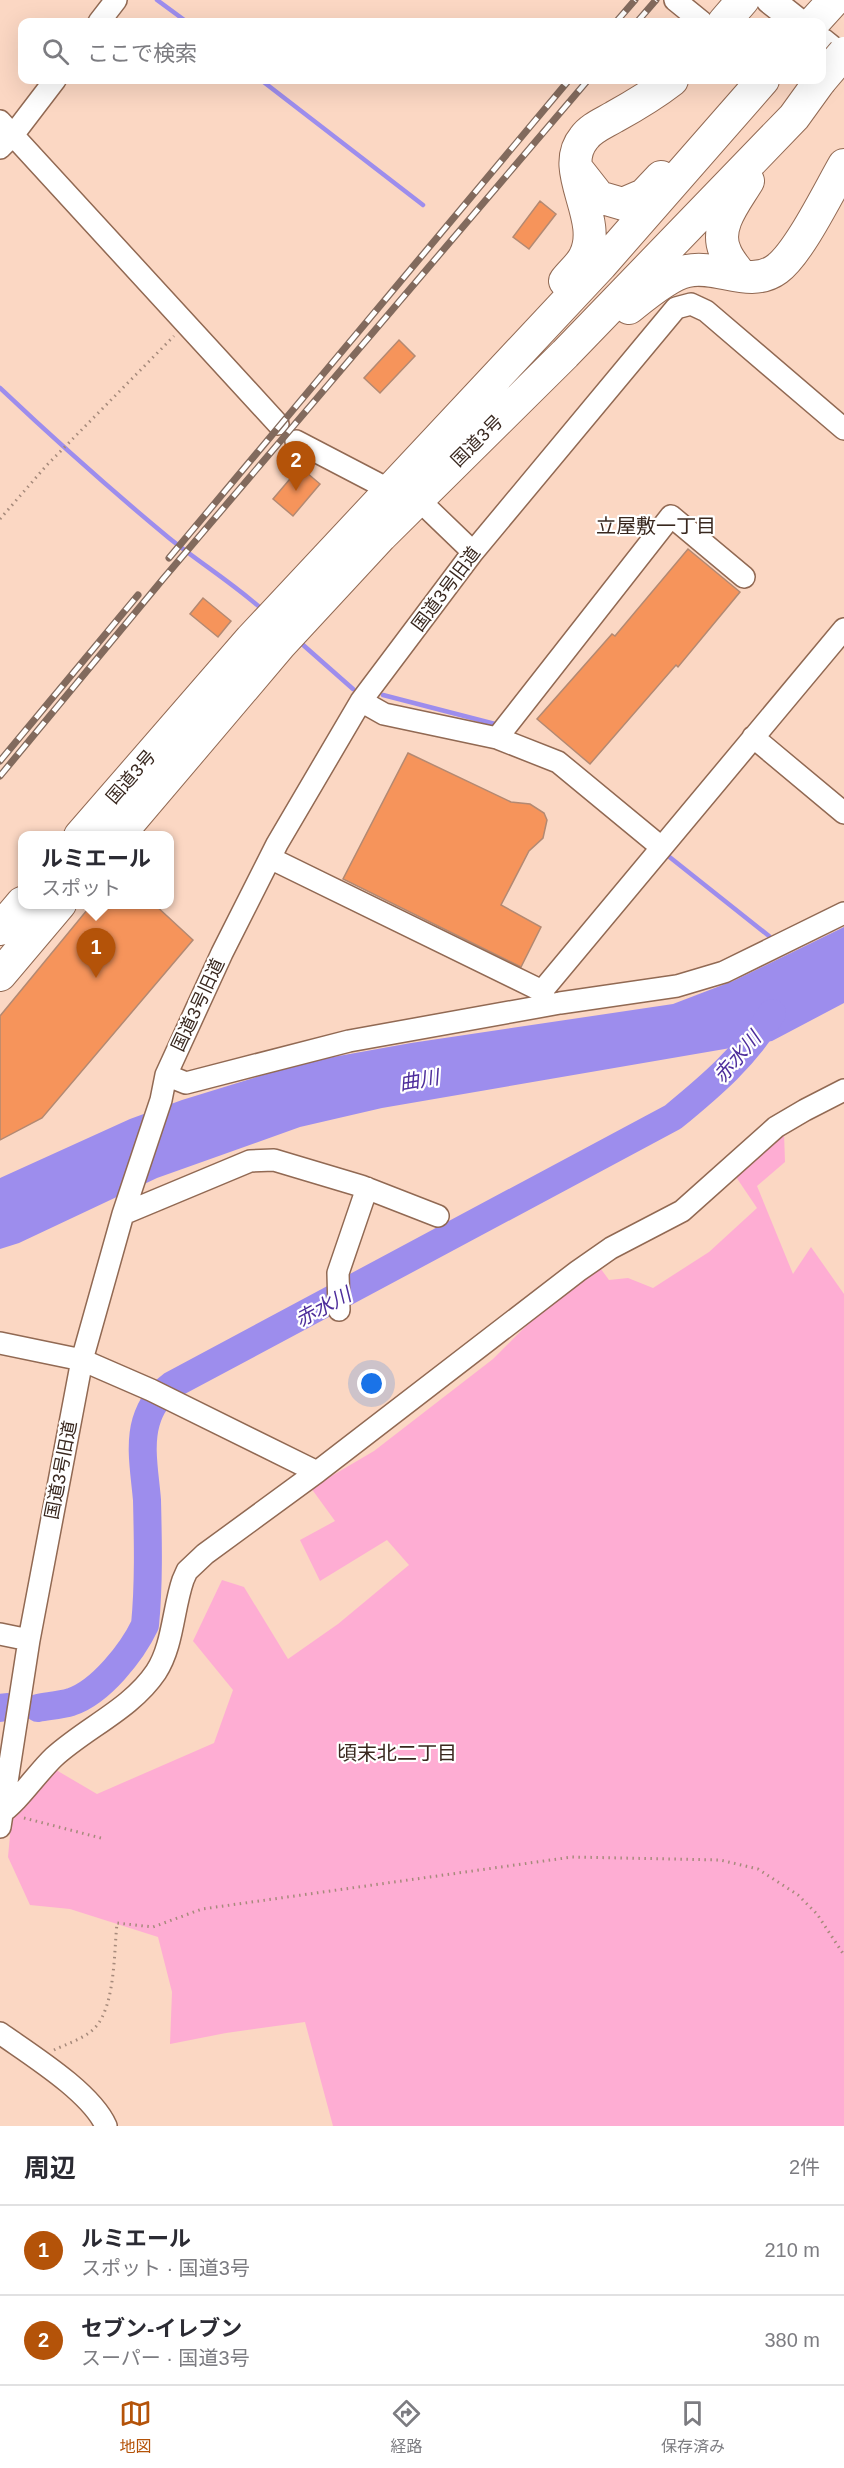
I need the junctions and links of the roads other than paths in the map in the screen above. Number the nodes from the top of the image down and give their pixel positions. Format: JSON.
{"nodes":[{"id":1,"x":116,"y":0,"type":"edge"},
{"id":2,"x":675,"y":0,"type":"edge"},
{"id":3,"x":743,"y":0,"type":"edge"},
{"id":4,"x":770,"y":0,"type":"edge"},
{"id":5,"x":102,"y":18,"type":"edge"},
{"id":6,"x":697,"y":18,"type":"edge"},
{"id":7,"x":727,"y":18,"type":"edge"},
{"id":8,"x":793,"y":18,"type":"edge"},
{"id":9,"x":826,"y":45,"type":"edge"},
{"id":10,"x":844,"y":53,"type":"edge"},
{"id":11,"x":844,"y":60,"type":"edge"},
{"id":12,"x":826,"y":74,"type":"edge"},
{"id":13,"x":51,"y":84,"type":"edge"},
{"id":14,"x":666,"y":84,"type":"edge"},
{"id":15,"x":818,"y":84,"type":"edge"},
{"id":16,"x":759,"y":85,"type":"edge"},
{"id":17,"x":794,"y":117,"type":"junction"},
{"id":18,"x":4,"y":134,"type":"edge"},
{"id":19,"x":844,"y":165,"type":"edge"},
{"id":20,"x":576,"y":168,"type":"junction"},
{"id":21,"x":741,"y":276,"type":"junction"},
{"id":22,"x":565,"y":354,"type":"junction"},
{"id":23,"x":477,"y":396,"type":"junction"},
{"id":24,"x":278,"y":424,"type":"dead end"},
{"id":25,"x":844,"y":429,"type":"edge"},
{"id":26,"x":296,"y":441,"type":"dead end"},
{"id":27,"x":404,"y":495,"type":"junction"},
{"id":28,"x":473,"y":552,"type":"junction"},
{"id":29,"x":744,"y":577,"type":"dead end"},
{"id":30,"x":844,"y":629,"type":"edge"},
{"id":31,"x":361,"y":701,"type":"junction"},
{"id":32,"x":753,"y":737,"type":"junction"},
{"id":33,"x":497,"y":738,"type":"junction"},
{"id":34,"x":844,"y":813,"type":"edge"},
{"id":35,"x":84,"y":831,"type":"edge"},
{"id":36,"x":122,"y":831,"type":"edge"},
{"id":37,"x":661,"y":847,"type":"junction"},
{"id":38,"x":270,"y":858,"type":"junction"},
{"id":39,"x":18,"y":908,"type":"edge"},
{"id":40,"x":56,"y":909,"type":"edge"},
{"id":41,"x":844,"y":913,"type":"edge"},
{"id":42,"x":0,"y":929,"type":"edge"},
{"id":43,"x":0,"y":975,"type":"edge"},
{"id":44,"x":166,"y":1075,"type":"junction"},
{"id":45,"x":844,"y":1090,"type":"edge"},
{"id":46,"x":367,"y":1188,"type":"junction"},
{"id":47,"x":126,"y":1204,"type":"junction"},
{"id":48,"x":438,"y":1216,"type":"dead end"},
{"id":49,"x":339,"y":1310,"type":"dead end"},
{"id":50,"x":0,"y":1343,"type":"edge"},
{"id":51,"x":82,"y":1360,"type":"junction"},
{"id":52,"x":316,"y":1472,"type":"junction"},
{"id":53,"x":0,"y":1634,"type":"edge"},
{"id":54,"x":29,"y":1640,"type":"junction"},
{"id":55,"x":1,"y":1818,"type":"edge"},
{"id":56,"x":0,"y":2033,"type":"edge"},
{"id":57,"x":106,"y":2126,"type":"edge"}],
"edges":[{"from":1,"to":5,"type":"street"},
{"from":2,"to":6,"type":"street"},
{"from":3,"to":7,"type":"highway"},
{"from":4,"to":8,"type":"main road"},
{"from":9,"to":11,"type":"main road"},
{"from":10,"to":12,"type":"highway","name":"国道3号","bridge":true},
{"from":13,"to":18,"type":"street"},
{"from":14,"to":20,"type":"highway"},
{"from":15,"to":17,"type":"highway","name":"国道3号","bridge":true},
{"from":16,"to":20,"type":"highway"},
{"from":16,"to":23,"type":"highway","name":"国道3号"},
{"from":17,"to":21,"type":"highway"},
{"from":17,"to":22,"type":"highway","name":"国道3号"},
{"from":18,"to":24,"type":"street"},
{"from":19,"to":21,"type":"highway"},
{"from":20,"to":23,"type":"highway"},
{"from":21,"to":22,"type":"highway"},
{"from":22,"to":27,"type":"highway","name":"国道3号"},
{"from":23,"to":27,"type":"highway","name":"国道3号"},
{"from":25,"to":28,"type":"street","name":"国道3号旧道"},
{"from":26,"to":27,"type":"street"},
{"from":27,"to":28,"type":"street"},
{"from":27,"to":35,"type":"highway","name":"国道3号"},
{"from":27,"to":36,"type":"highway","name":"国道3号"},
{"from":28,"to":31,"type":"street","name":"国道3号旧道"},
{"from":29,"to":33,"type":"street"},
{"from":30,"to":32,"type":"street"},
{"from":31,"to":33,"type":"street"},
{"from":31,"to":38,"type":"street","name":"国道3号旧道"},
{"from":32,"to":34,"type":"street"},
{"from":32,"to":37,"type":"street"},
{"from":33,"to":37,"type":"street"},
{"from":37,"to":38,"type":"street"},
{"from":38,"to":44,"type":"street","name":"国道3号旧道"},
{"from":39,"to":42,"type":"highway"},
{"from":40,"to":43,"type":"highway"},
{"from":41,"to":44,"type":"street"},
{"from":44,"to":47,"type":"street","name":"国道3号旧道"},
{"from":45,"to":52,"type":"street"},
{"from":46,"to":47,"type":"street"},
{"from":46,"to":48,"type":"street"},
{"from":46,"to":49,"type":"street"},
{"from":47,"to":51,"type":"street","name":"国道3号旧道"},
{"from":50,"to":51,"type":"street"},
{"from":51,"to":52,"type":"street"},
{"from":51,"to":54,"type":"street","name":"国道3号旧道"},
{"from":52,"to":55,"type":"street"},
{"from":53,"to":54,"type":"street"},
{"from":54,"to":55,"type":"street","name":"国道3号旧道"},
{"from":56,"to":57,"type":"street"}]}
